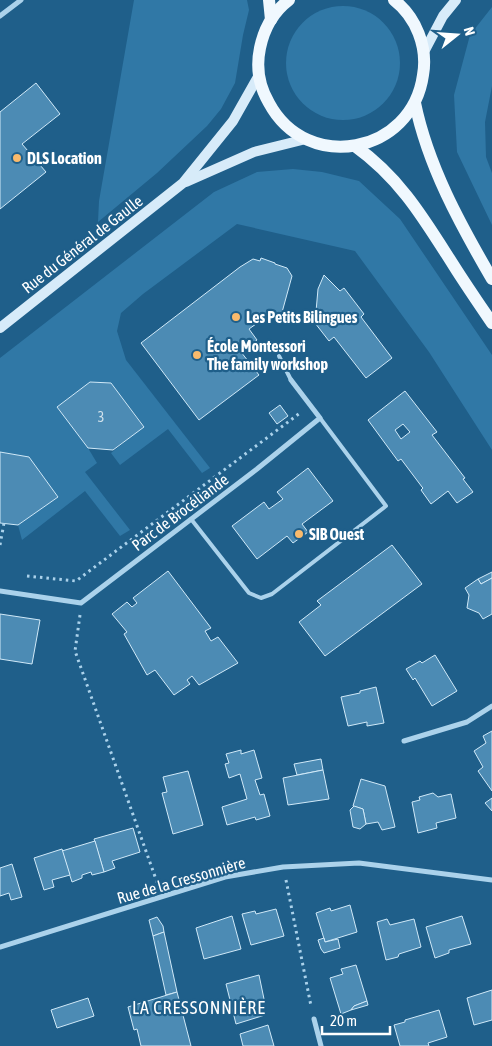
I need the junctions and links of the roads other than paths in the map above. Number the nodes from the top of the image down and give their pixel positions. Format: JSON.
{"nodes":[{"id":1,"x":21,"y":0,"type":"edge"},
{"id":2,"x":270,"y":0,"type":"edge"},
{"id":3,"x":289,"y":0,"type":"edge"},
{"id":4,"x":394,"y":0,"type":"edge"},
{"id":5,"x":456,"y":0,"type":"edge"},
{"id":6,"x":0,"y":16,"type":"edge"},
{"id":7,"x":271,"y":20,"type":"junction"},
{"id":8,"x":424,"y":52,"type":"junction"},
{"id":9,"x":258,"y":75,"type":"junction"},
{"id":10,"x":415,"y":103,"type":"junction"},
{"id":11,"x":306,"y":139,"type":"junction"},
{"id":12,"x":355,"y":146,"type":"junction"},
{"id":13,"x":183,"y":183,"type":"junction"},
{"id":14,"x":492,"y":279,"type":"edge"},
{"id":15,"x":492,"y":323,"type":"edge"},
{"id":16,"x":0,"y":328,"type":"edge"},
{"id":17,"x":280,"y":356,"type":"dead end"},
{"id":18,"x":291,"y":380,"type":"joint"},
{"id":19,"x":320,"y":418,"type":"junction"},
{"id":20,"x":191,"y":519,"type":"junction"},
{"id":21,"x":0,"y":591,"type":"edge"},
{"id":22,"x":492,"y":706,"type":"edge"},
{"id":23,"x":404,"y":741,"type":"dead end"},
{"id":24,"x":492,"y":880,"type":"edge"},
{"id":25,"x":0,"y":947,"type":"edge"},
{"id":26,"x":314,"y":1019,"type":"road end"},
{"id":27,"x":321,"y":1046,"type":"edge"}],
"edges":[{"from":1,"to":6,"type":"street"},
{"from":2,"to":7,"type":"main road"},
{"from":3,"to":7,"type":"main road"},
{"from":4,"to":8,"type":"main road"},
{"from":5,"to":8,"type":"main road"},
{"from":7,"to":9,"type":"main road"},
{"from":8,"to":10,"type":"main road"},
{"from":9,"to":11,"type":"main road"},
{"from":9,"to":13,"type":"main road","name":"Rue du Général de Gaulle"},
{"from":10,"to":12,"type":"main road"},
{"from":10,"to":14,"type":"main road"},
{"from":11,"to":12,"type":"main road"},
{"from":11,"to":13,"type":"main road","name":"Rue du Général de Gaulle"},
{"from":12,"to":15,"type":"main road"},
{"from":13,"to":16,"type":"main road","name":"Rue du Général de Gaulle"},
{"from":17,"to":18,"type":"lane"},
{"from":18,"to":19,"type":"street"},
{"from":19,"to":20,"type":"street","name":"Parc de Brocéliande"},
{"from":19,"to":20,"type":"lane"},
{"from":20,"to":21,"type":"street","name":"Parc de Brocéliande"},
{"from":22,"to":23,"type":"street"},
{"from":24,"to":25,"type":"street","name":"Rue de la Cressonnière"},
{"from":26,"to":27,"type":"street"}]}
